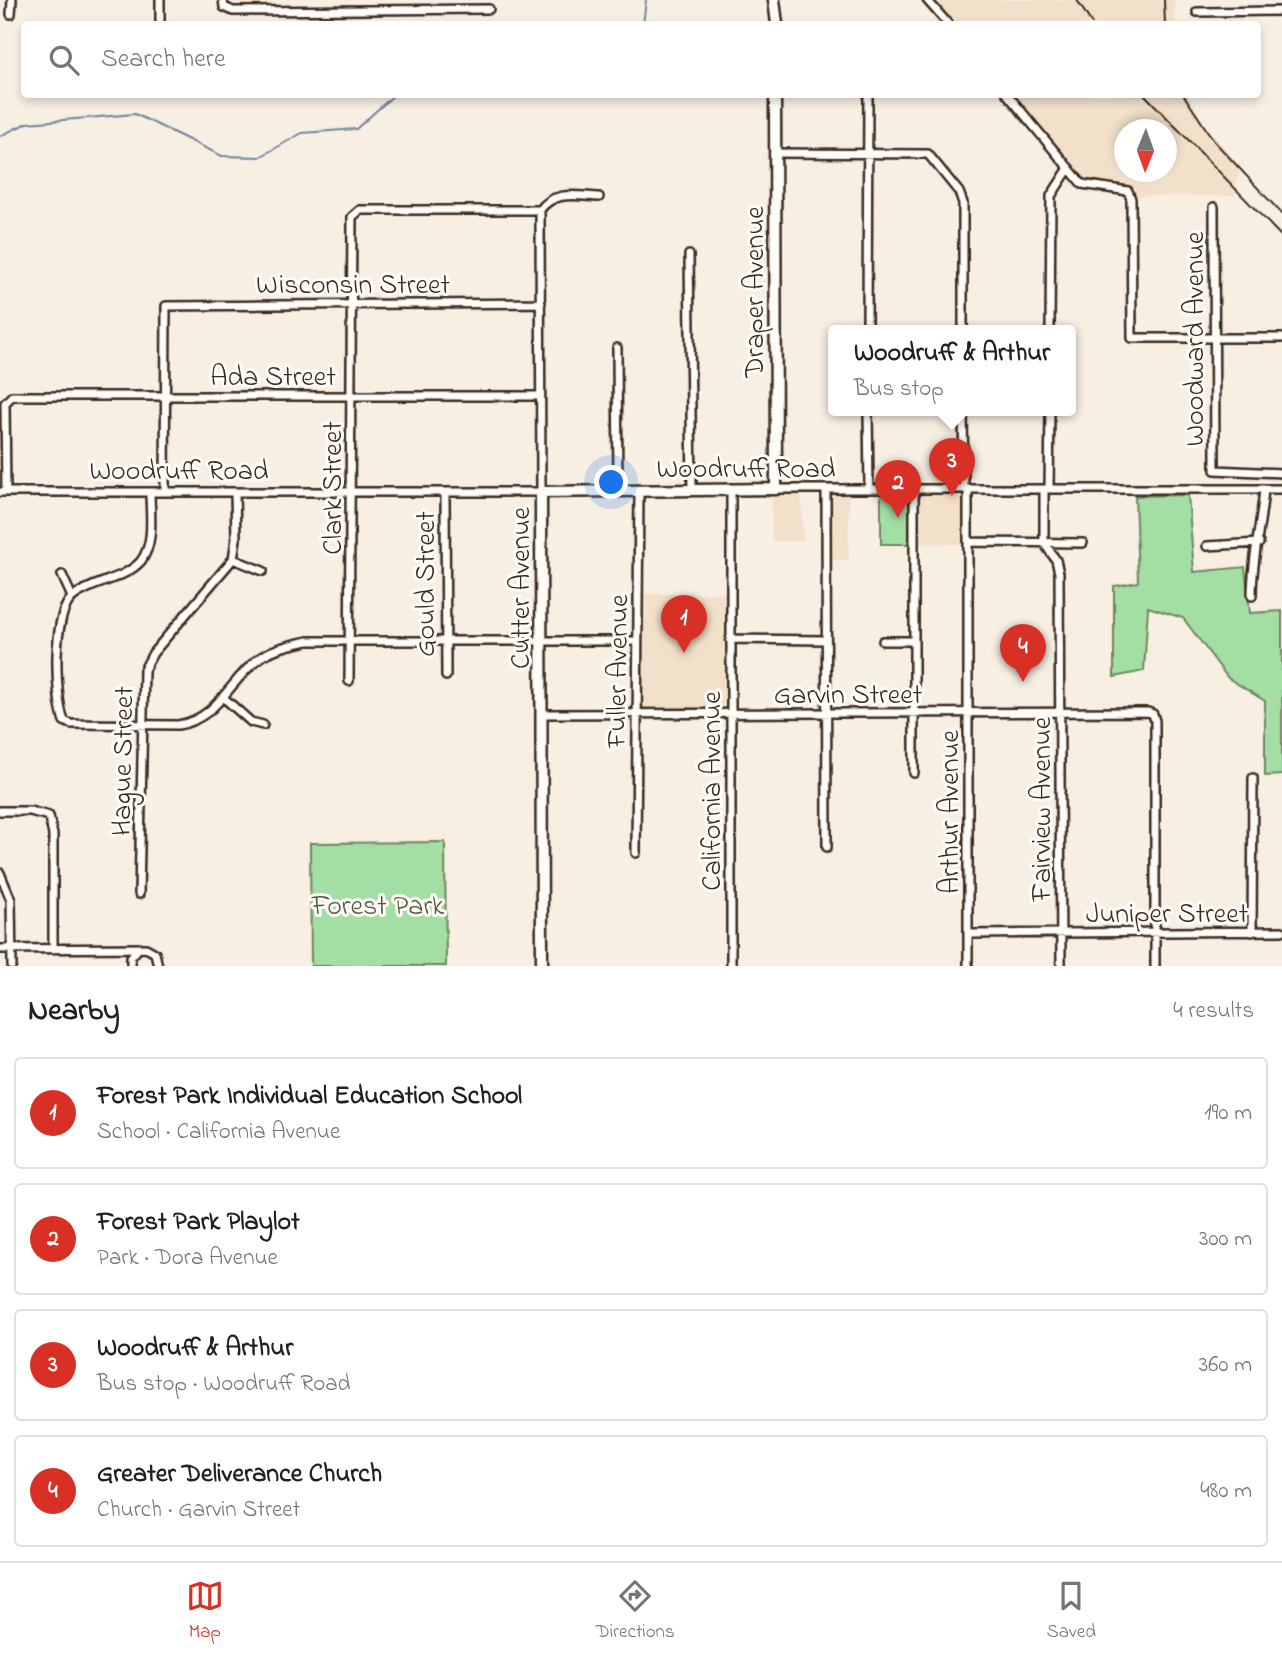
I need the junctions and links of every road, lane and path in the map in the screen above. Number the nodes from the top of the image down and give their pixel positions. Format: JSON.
{"nodes":[{"id":1,"x":12,"y":0,"type":"edge"},
{"id":2,"x":160,"y":0,"type":"edge"},
{"id":3,"x":445,"y":0,"type":"edge"},
{"id":4,"x":774,"y":0,"type":"edge"},
{"id":5,"x":927,"y":0,"type":"edge"},
{"id":6,"x":224,"y":4,"type":"edge"},
{"id":7,"x":400,"y":4,"type":"edge"},
{"id":8,"x":445,"y":9,"type":"junction"},
{"id":9,"x":489,"y":9,"type":"dead end"},
{"id":10,"x":1282,"y":11,"type":"edge"},
{"id":11,"x":1197,"y":12,"type":"dead end"},
{"id":12,"x":11,"y":14,"type":"dead end"},
{"id":13,"x":160,"y":21,"type":"edge"},
{"id":14,"x":776,"y":21,"type":"edge"},
{"id":15,"x":945,"y":21,"type":"edge"},
{"id":16,"x":775,"y":98,"type":"edge"},
{"id":17,"x":867,"y":98,"type":"edge"},
{"id":18,"x":1010,"y":98,"type":"edge"},
{"id":19,"x":868,"y":152,"type":"junction"},
{"id":20,"x":775,"y":153,"type":"junction"},
{"id":21,"x":1069,"y":169,"type":"junction"},
{"id":22,"x":599,"y":197,"type":"dead end"},
{"id":23,"x":1214,"y":207,"type":"dead end"},
{"id":24,"x":540,"y":210,"type":"junction"},
{"id":25,"x":689,"y":255,"type":"dead end"},
{"id":26,"x":541,"y":303,"type":"junction"},
{"id":27,"x":351,"y":304,"type":"junction"},
{"id":28,"x":867,"y":325,"type":"edge"},
{"id":29,"x":963,"y":325,"type":"edge"},
{"id":30,"x":1051,"y":325,"type":"edge"},
{"id":31,"x":1215,"y":338,"type":"junction"},
{"id":32,"x":1282,"y":338,"type":"edge"},
{"id":33,"x":617,"y":348,"type":"dead end"},
{"id":34,"x":352,"y":396,"type":"junction"},
{"id":35,"x":540,"y":396,"type":"junction"},
{"id":36,"x":164,"y":397,"type":"junction"},
{"id":37,"x":868,"y":416,"type":"edge"},
{"id":38,"x":963,"y":416,"type":"edge"},
{"id":39,"x":1050,"y":416,"type":"edge"},
{"id":40,"x":1282,"y":473,"type":"edge"},
{"id":41,"x":731,"y":489,"type":"junction"},
{"id":42,"x":776,"y":489,"type":"junction"},
{"id":43,"x":869,"y":489,"type":"junction"},
{"id":44,"x":914,"y":489,"type":"junction"},
{"id":45,"x":966,"y":489,"type":"junction"},
{"id":46,"x":1046,"y":489,"type":"junction"},
{"id":47,"x":1264,"y":489,"type":"junction"},
{"id":48,"x":1282,"y":489,"type":"edge"},
{"id":49,"x":618,"y":490,"type":"junction"},
{"id":50,"x":639,"y":490,"type":"junction"},
{"id":51,"x":692,"y":490,"type":"junction"},
{"id":52,"x":826,"y":490,"type":"junction"},
{"id":53,"x":3,"y":492,"type":"edge"},
{"id":54,"x":150,"y":492,"type":"junction"},
{"id":55,"x":165,"y":492,"type":"junction"},
{"id":56,"x":235,"y":492,"type":"junction"},
{"id":57,"x":352,"y":492,"type":"junction"},
{"id":58,"x":445,"y":492,"type":"junction"},
{"id":59,"x":541,"y":492,"type":"junction"},
{"id":60,"x":968,"y":542,"type":"junction"},
{"id":61,"x":1044,"y":543,"type":"junction"},
{"id":62,"x":1083,"y":543,"type":"dead end"},
{"id":63,"x":1259,"y":543,"type":"junction"},
{"id":64,"x":1207,"y":546,"type":"dead end"},
{"id":65,"x":233,"y":559,"type":"junction"},
{"id":66,"x":263,"y":571,"type":"dead end"},
{"id":67,"x":62,"y":575,"type":"dead end"},
{"id":68,"x":1252,"y":596,"type":"dead end"},
{"id":69,"x":72,"y":597,"type":"junction"},
{"id":70,"x":730,"y":639,"type":"junction"},
{"id":71,"x":826,"y":640,"type":"junction"},
{"id":72,"x":446,"y":641,"type":"junction"},
{"id":73,"x":542,"y":641,"type":"junction"},
{"id":74,"x":637,"y":641,"type":"junction"},
{"id":75,"x":883,"y":641,"type":"dead end"},
{"id":76,"x":914,"y":641,"type":"junction"},
{"id":77,"x":351,"y":642,"type":"junction"},
{"id":78,"x":446,"y":677,"type":"dead end"},
{"id":79,"x":349,"y":681,"type":"dead end"},
{"id":80,"x":223,"y":698,"type":"junction"},
{"id":81,"x":1062,"y":710,"type":"junction"},
{"id":82,"x":542,"y":714,"type":"junction"},
{"id":83,"x":636,"y":714,"type":"junction"},
{"id":84,"x":731,"y":714,"type":"junction"},
{"id":85,"x":914,"y":714,"type":"junction"},
{"id":86,"x":969,"y":714,"type":"junction"},
{"id":87,"x":826,"y":715,"type":"junction"},
{"id":88,"x":263,"y":725,"type":"dead end"},
{"id":89,"x":142,"y":726,"type":"junction"},
{"id":90,"x":914,"y":773,"type":"dead end"},
{"id":91,"x":1253,"y":778,"type":"dead end"},
{"id":92,"x":0,"y":811,"type":"edge"},
{"id":93,"x":827,"y":847,"type":"dead end"},
{"id":94,"x":636,"y":853,"type":"dead end"},
{"id":95,"x":0,"y":873,"type":"edge"},
{"id":96,"x":139,"y":894,"type":"dead end"},
{"id":97,"x":1282,"y":931,"type":"edge"},
{"id":98,"x":1252,"y":932,"type":"junction"},
{"id":99,"x":1061,"y":933,"type":"junction"},
{"id":100,"x":1154,"y":933,"type":"junction"},
{"id":101,"x":968,"y":934,"type":"junction"},
{"id":102,"x":0,"y":949,"type":"edge"},
{"id":103,"x":11,"y":949,"type":"junction"},
{"id":104,"x":53,"y":949,"type":"junction"},
{"id":105,"x":137,"y":950,"type":"junction"},
{"id":106,"x":12,"y":966,"type":"edge"},
{"id":107,"x":131,"y":966,"type":"edge"},
{"id":108,"x":158,"y":966,"type":"edge"},
{"id":109,"x":542,"y":966,"type":"edge"},
{"id":110,"x":731,"y":966,"type":"edge"},
{"id":111,"x":968,"y":966,"type":"edge"},
{"id":112,"x":1061,"y":966,"type":"edge"},
{"id":113,"x":1154,"y":966,"type":"edge"}],
"edges":[{"from":1,"to":12,"type":"street"},
{"from":2,"to":13,"type":"street"},
{"from":3,"to":8,"type":"street"},
{"from":4,"to":14,"type":"street"},
{"from":5,"to":15,"type":"street"},
{"from":6,"to":7,"type":"street"},
{"from":7,"to":8,"type":"street"},
{"from":8,"to":9,"type":"street"},
{"from":10,"to":11,"type":"street"},
{"from":16,"to":20,"type":"street","name":"Draper Avenue"},
{"from":17,"to":19,"type":"street"},
{"from":18,"to":21,"type":"street"},
{"from":19,"to":20,"type":"street"},
{"from":19,"to":28,"type":"street"},
{"from":19,"to":29,"type":"street"},
{"from":20,"to":42,"type":"street","name":"Draper Avenue"},
{"from":21,"to":30,"type":"street"},
{"from":21,"to":31,"type":"street"},
{"from":22,"to":24,"type":"street"},
{"from":23,"to":31,"type":"street","name":"Woodward Avenue"},
{"from":24,"to":26,"type":"street","name":"Cutter Avenue"},
{"from":24,"to":27,"type":"street","name":"Clark Street"},
{"from":25,"to":51,"type":"street"},
{"from":26,"to":27,"type":"street","name":"Wisconsin Street"},
{"from":26,"to":35,"type":"street","name":"Cutter Avenue"},
{"from":27,"to":34,"type":"street","name":"Clark Street"},
{"from":27,"to":36,"type":"street","name":"Wisconsin Street"},
{"from":31,"to":32,"type":"street"},
{"from":31,"to":40,"type":"street","name":"Woodward Avenue"},
{"from":33,"to":49,"type":"street"},
{"from":34,"to":35,"type":"street","name":"Ada Street"},
{"from":34,"to":36,"type":"street","name":"Ada Street"},
{"from":34,"to":57,"type":"street","name":"Clark Street"},
{"from":35,"to":59,"type":"street","name":"Cutter Avenue"},
{"from":36,"to":53,"type":"street","name":"Ada Street"},
{"from":36,"to":55,"type":"street"},
{"from":37,"to":43,"type":"street"},
{"from":38,"to":45,"type":"street","name":"Arthur Avenue"},
{"from":39,"to":46,"type":"street","name":"Fairview Avenue"},
{"from":41,"to":42,"type":"street","name":"Woodruff Road"},
{"from":41,"to":51,"type":"street","name":"Woodruff Road"},
{"from":41,"to":70,"type":"street","name":"California Avenue"},
{"from":42,"to":52,"type":"street","name":"Woodruff Road"},
{"from":43,"to":44,"type":"street","name":"Woodruff Road"},
{"from":43,"to":52,"type":"street","name":"Woodruff Road"},
{"from":44,"to":45,"type":"street","name":"Woodruff Road"},
{"from":44,"to":76,"type":"street"},
{"from":45,"to":46,"type":"street","name":"Woodruff Road"},
{"from":45,"to":60,"type":"street","name":"Arthur Avenue"},
{"from":46,"to":47,"type":"street","name":"Woodruff Road"},
{"from":46,"to":61,"type":"street","name":"Fairview Avenue"},
{"from":47,"to":48,"type":"street","name":"Woodruff Road"},
{"from":47,"to":63,"type":"street"},
{"from":49,"to":50,"type":"street","name":"Woodruff Road"},
{"from":49,"to":59,"type":"street","name":"Woodruff Road"},
{"from":50,"to":51,"type":"street","name":"Woodruff Road"},
{"from":50,"to":74,"type":"street","name":"Fuller Avenue"},
{"from":52,"to":71,"type":"street"},
{"from":53,"to":54,"type":"street","name":"Woodruff Road"},
{"from":54,"to":55,"type":"street","name":"Woodruff Road"},
{"from":54,"to":69,"type":"street"},
{"from":55,"to":56,"type":"street","name":"Woodruff Road"},
{"from":56,"to":57,"type":"street","name":"Woodruff Road"},
{"from":56,"to":65,"type":"street"},
{"from":57,"to":58,"type":"street","name":"Woodruff Road"},
{"from":57,"to":77,"type":"street","name":"Clark Street"},
{"from":58,"to":59,"type":"street","name":"Woodruff Road"},
{"from":58,"to":72,"type":"street","name":"Gould Street"},
{"from":59,"to":73,"type":"street","name":"Cutter Avenue"},
{"from":60,"to":61,"type":"street"},
{"from":60,"to":86,"type":"street","name":"Arthur Avenue"},
{"from":61,"to":62,"type":"street"},
{"from":61,"to":81,"type":"street","name":"Fairview Avenue"},
{"from":63,"to":64,"type":"street"},
{"from":63,"to":68,"type":"street"},
{"from":65,"to":66,"type":"street"},
{"from":65,"to":89,"type":"street","name":"Hague Street"},
{"from":67,"to":69,"type":"street"},
{"from":69,"to":89,"type":"street"},
{"from":70,"to":71,"type":"street"},
{"from":70,"to":84,"type":"street","name":"California Avenue"},
{"from":71,"to":87,"type":"street"},
{"from":72,"to":73,"type":"street"},
{"from":72,"to":77,"type":"street"},
{"from":72,"to":78,"type":"street","name":"Gould Street"},
{"from":73,"to":74,"type":"street"},
{"from":73,"to":82,"type":"street","name":"Cutter Avenue"},
{"from":74,"to":83,"type":"street","name":"Fuller Avenue"},
{"from":75,"to":76,"type":"street"},
{"from":76,"to":85,"type":"street"},
{"from":77,"to":79,"type":"street","name":"Clark Street"},
{"from":77,"to":80,"type":"street"},
{"from":80,"to":88,"type":"street"},
{"from":80,"to":89,"type":"street"},
{"from":81,"to":86,"type":"street","name":"Garvin Street"},
{"from":81,"to":99,"type":"street","name":"Fairview Avenue"},
{"from":81,"to":100,"type":"street","name":"Garvin Street"},
{"from":82,"to":83,"type":"street","name":"Garvin Street"},
{"from":82,"to":109,"type":"street","name":"Cutter Avenue"},
{"from":83,"to":84,"type":"street","name":"Garvin Street"},
{"from":83,"to":94,"type":"street","name":"Fuller Avenue"},
{"from":84,"to":87,"type":"street","name":"Garvin Street"},
{"from":84,"to":110,"type":"street","name":"California Avenue"},
{"from":85,"to":86,"type":"street","name":"Garvin Street"},
{"from":85,"to":87,"type":"street","name":"Garvin Street"},
{"from":85,"to":90,"type":"street"},
{"from":86,"to":101,"type":"street","name":"Arthur Avenue"},
{"from":87,"to":93,"type":"street"},
{"from":89,"to":96,"type":"street","name":"Hague Street"},
{"from":91,"to":98,"type":"street"},
{"from":92,"to":104,"type":"street"},
{"from":95,"to":103,"type":"street"},
{"from":97,"to":98,"type":"street","name":"Juniper Street"},
{"from":98,"to":100,"type":"street","name":"Juniper Street"},
{"from":99,"to":100,"type":"street","name":"Juniper Street"},
{"from":99,"to":101,"type":"street","name":"Juniper Street"},
{"from":99,"to":112,"type":"street","name":"Fairview Avenue"},
{"from":100,"to":113,"type":"street"},
{"from":101,"to":111,"type":"street","name":"Arthur Avenue"},
{"from":102,"to":103,"type":"street"},
{"from":103,"to":104,"type":"street"},
{"from":103,"to":106,"type":"street"},
{"from":104,"to":105,"type":"street"},
{"from":105,"to":107,"type":"street"},
{"from":105,"to":108,"type":"street"}]}
